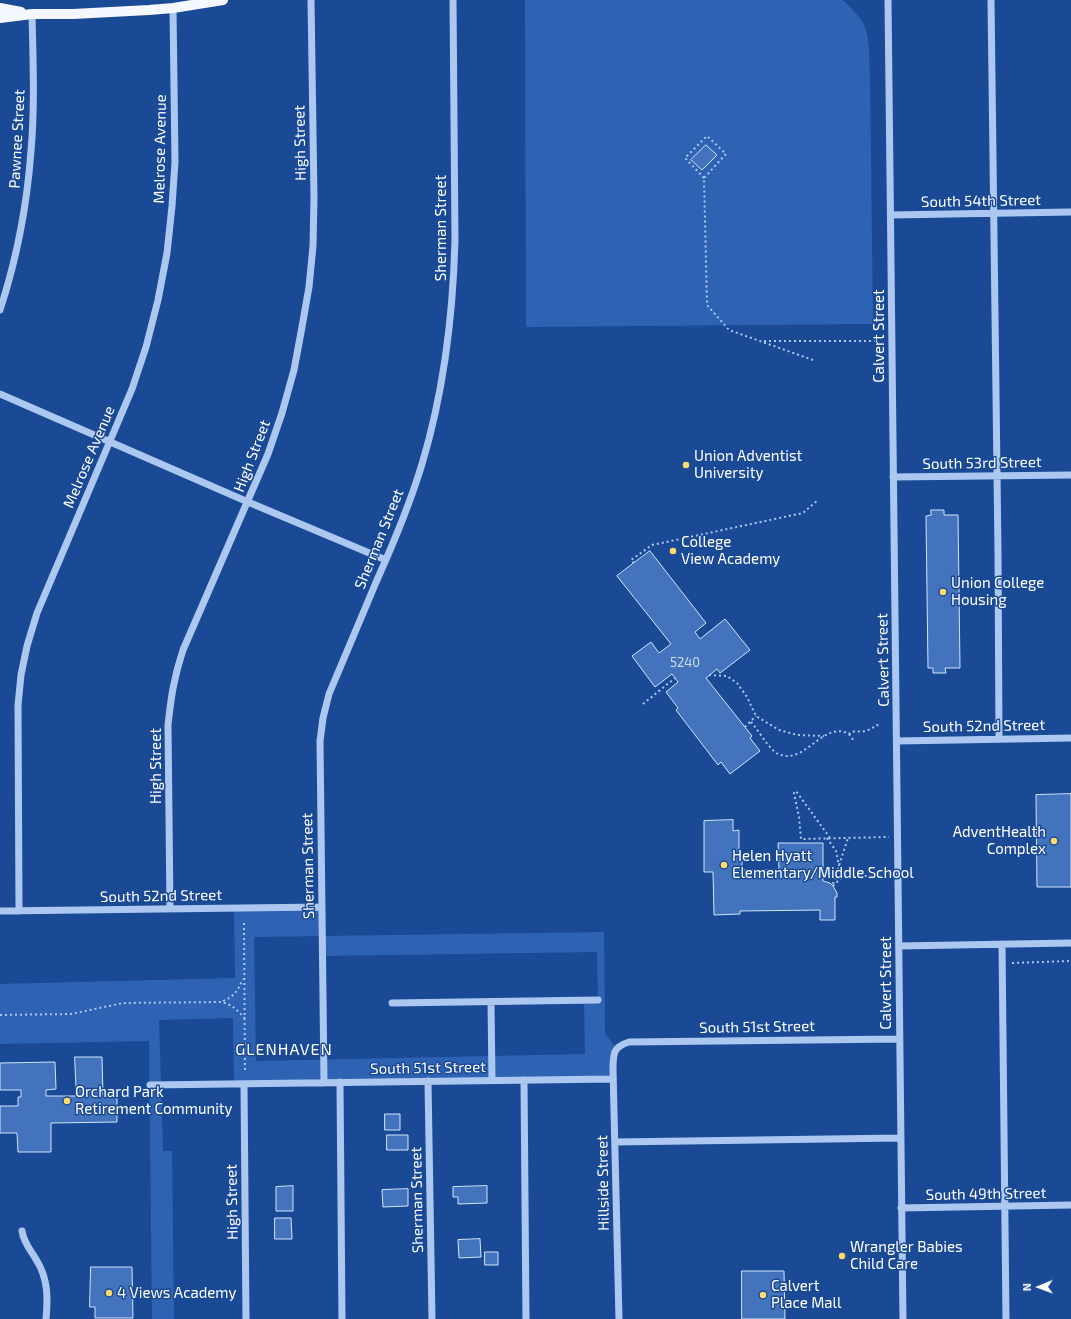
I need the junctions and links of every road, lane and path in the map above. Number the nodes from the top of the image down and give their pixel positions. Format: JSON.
{"nodes":[{"id":1,"x":223,"y":0,"type":"edge"},
{"id":2,"x":311,"y":0,"type":"edge"},
{"id":3,"x":453,"y":0,"type":"edge"},
{"id":4,"x":888,"y":0,"type":"edge"},
{"id":5,"x":991,"y":0,"type":"edge"},
{"id":6,"x":0,"y":8,"type":"edge"},
{"id":7,"x":173,"y":8,"type":"junction"},
{"id":8,"x":32,"y":14,"type":"junction"},
{"id":9,"x":0,"y":18,"type":"edge"},
{"id":10,"x":704,"y":178,"type":"junction"},
{"id":11,"x":1071,"y":212,"type":"edge"},
{"id":12,"x":993,"y":213,"type":"junction"},
{"id":13,"x":891,"y":215,"type":"junction"},
{"id":14,"x":0,"y":310,"type":"edge"},
{"id":15,"x":760,"y":341,"type":"junction"},
{"id":16,"x":877,"y":341,"type":"dead end"},
{"id":17,"x":813,"y":360,"type":"dead end"},
{"id":18,"x":0,"y":394,"type":"edge"},
{"id":19,"x":110,"y":441,"type":"junction"},
{"id":20,"x":1071,"y":475,"type":"edge"},
{"id":21,"x":997,"y":476,"type":"junction"},
{"id":22,"x":893,"y":477,"type":"junction"},
{"id":23,"x":818,"y":500,"type":"dead end"},
{"id":24,"x":248,"y":502,"type":"junction"},
{"id":25,"x":386,"y":560,"type":"junction"},
{"id":26,"x":634,"y":563,"type":"dead end"},
{"id":27,"x":709,"y":675,"type":"dead end"},
{"id":28,"x":675,"y":678,"type":"dead end"},
{"id":29,"x":643,"y":704,"type":"dead end"},
{"id":30,"x":756,"y":716,"type":"junction"},
{"id":31,"x":752,"y":722,"type":"junction"},
{"id":32,"x":881,"y":724,"type":"dead end"},
{"id":33,"x":745,"y":727,"type":"dead end"},
{"id":34,"x":849,"y":734,"type":"junction"},
{"id":35,"x":826,"y":736,"type":"junction"},
{"id":36,"x":1071,"y":738,"type":"edge"},
{"id":37,"x":999,"y":739,"type":"junction"},
{"id":38,"x":897,"y":740,"type":"junction"},
{"id":39,"x":854,"y":741,"type":"dead end"},
{"id":40,"x":898,"y":837,"type":"junction"},
{"id":41,"x":827,"y":838,"type":"junction"},
{"id":42,"x":830,"y":838,"type":"junction"},
{"id":43,"x":848,"y":838,"type":"junction"},
{"id":44,"x":839,"y":867,"type":"junction"},
{"id":45,"x":882,"y":876,"type":"dead end"},
{"id":46,"x":322,"y":907,"type":"junction"},
{"id":47,"x":170,"y":909,"type":"junction"},
{"id":48,"x":0,"y":911,"type":"edge"},
{"id":49,"x":19,"y":911,"type":"junction"},
{"id":50,"x":244,"y":923,"type":"dead end"},
{"id":51,"x":1071,"y":943,"type":"edge"},
{"id":52,"x":1002,"y":944,"type":"junction"},
{"id":53,"x":899,"y":946,"type":"junction"},
{"id":54,"x":1071,"y":961,"type":"edge"},
{"id":55,"x":1002,"y":963,"type":"junction"},
{"id":56,"x":244,"y":977,"type":"junction"},
{"id":57,"x":598,"y":1000,"type":"dead end"},
{"id":58,"x":222,"y":1002,"type":"junction"},
{"id":59,"x":491,"y":1002,"type":"junction"},
{"id":60,"x":392,"y":1003,"type":"dead end"},
{"id":61,"x":0,"y":1015,"type":"edge"},
{"id":62,"x":244,"y":1019,"type":"junction"},
{"id":63,"x":899,"y":1038,"type":"junction"},
{"id":64,"x":616,"y":1048,"type":"joint"},
{"id":65,"x":245,"y":1072,"type":"dead end"},
{"id":66,"x":613,"y":1079,"type":"junction"},
{"id":67,"x":492,"y":1080,"type":"junction"},
{"id":68,"x":524,"y":1080,"type":"junction"},
{"id":69,"x":428,"y":1081,"type":"junction"},
{"id":70,"x":340,"y":1082,"type":"junction"},
{"id":71,"x":324,"y":1083,"type":"junction"},
{"id":72,"x":244,"y":1084,"type":"junction"},
{"id":73,"x":150,"y":1085,"type":"dead end"},
{"id":74,"x":900,"y":1138,"type":"junction"},
{"id":75,"x":615,"y":1142,"type":"junction"},
{"id":76,"x":1071,"y":1205,"type":"edge"},
{"id":77,"x":1004,"y":1206,"type":"junction"},
{"id":78,"x":901,"y":1208,"type":"junction"},
{"id":79,"x":22,"y":1231,"type":"dead end"},
{"id":80,"x":46,"y":1319,"type":"edge"},
{"id":81,"x":246,"y":1319,"type":"edge"},
{"id":82,"x":342,"y":1319,"type":"edge"},
{"id":83,"x":432,"y":1319,"type":"edge"},
{"id":84,"x":526,"y":1319,"type":"edge"},
{"id":85,"x":619,"y":1319,"type":"edge"},
{"id":86,"x":903,"y":1319,"type":"edge"},
{"id":87,"x":1006,"y":1319,"type":"edge"}],
"edges":[{"from":1,"to":7,"type":"main road"},
{"from":2,"to":24,"type":"street","name":"High Street"},
{"from":3,"to":25,"type":"street","name":"Sherman Street"},
{"from":4,"to":13,"type":"street","name":"Calvert Street"},
{"from":5,"to":12,"type":"street"},
{"from":6,"to":8,"type":"main road"},
{"from":7,"to":8,"type":"main road"},
{"from":7,"to":19,"type":"street","name":"Melrose Avenue"},
{"from":8,"to":9,"type":"main road"},
{"from":8,"to":14,"type":"street","name":"Pawnee Street"},
{"from":10,"to":10,"type":"path"},
{"from":10,"to":15,"type":"path"},
{"from":11,"to":12,"type":"street","name":"South 54th Street"},
{"from":12,"to":13,"type":"street","name":"South 54th Street"},
{"from":12,"to":21,"type":"street"},
{"from":13,"to":22,"type":"street","name":"Calvert Street"},
{"from":15,"to":16,"type":"path"},
{"from":15,"to":17,"type":"path"},
{"from":18,"to":19,"type":"street"},
{"from":19,"to":24,"type":"street"},
{"from":19,"to":49,"type":"street","name":"Melrose Avenue"},
{"from":20,"to":21,"type":"street","name":"South 53rd Street"},
{"from":21,"to":22,"type":"street","name":"South 53rd Street"},
{"from":21,"to":37,"type":"street"},
{"from":22,"to":38,"type":"street","name":"Calvert Street"},
{"from":23,"to":26,"type":"path"},
{"from":24,"to":25,"type":"street"},
{"from":24,"to":47,"type":"street","name":"High Street"},
{"from":25,"to":46,"type":"street","name":"Sherman Street"},
{"from":27,"to":30,"type":"path"},
{"from":28,"to":29,"type":"path"},
{"from":30,"to":31,"type":"path"},
{"from":30,"to":35,"type":"path"},
{"from":31,"to":33,"type":"path"},
{"from":31,"to":35,"type":"path"},
{"from":32,"to":34,"type":"path"},
{"from":34,"to":35,"type":"path"},
{"from":34,"to":39,"type":"path"},
{"from":36,"to":37,"type":"street","name":"South 52nd Street"},
{"from":37,"to":38,"type":"street","name":"South 52nd Street"},
{"from":38,"to":40,"type":"street","name":"Calvert Street"},
{"from":40,"to":43,"type":"path"},
{"from":40,"to":53,"type":"street","name":"Calvert Street"},
{"from":41,"to":42,"type":"path"},
{"from":41,"to":42,"type":"path"},
{"from":41,"to":44,"type":"path"},
{"from":42,"to":43,"type":"path"},
{"from":43,"to":44,"type":"path"},
{"from":44,"to":45,"type":"path"},
{"from":46,"to":47,"type":"street","name":"South 52nd Street"},
{"from":46,"to":71,"type":"street","name":"Sherman Street"},
{"from":47,"to":49,"type":"street","name":"South 52nd Street"},
{"from":48,"to":49,"type":"street","name":"South 52nd Street"},
{"from":50,"to":56,"type":"path"},
{"from":51,"to":52,"type":"street"},
{"from":52,"to":53,"type":"street"},
{"from":52,"to":55,"type":"street"},
{"from":53,"to":63,"type":"street","name":"Calvert Street"},
{"from":54,"to":55,"type":"path"},
{"from":55,"to":77,"type":"street"},
{"from":56,"to":58,"type":"path"},
{"from":56,"to":62,"type":"path"},
{"from":57,"to":59,"type":"street"},
{"from":58,"to":61,"type":"path"},
{"from":58,"to":62,"type":"path"},
{"from":59,"to":60,"type":"street"},
{"from":59,"to":67,"type":"street"},
{"from":62,"to":65,"type":"path"},
{"from":63,"to":64,"type":"street","name":"South 51st Street"},
{"from":63,"to":74,"type":"street","name":"Calvert Street"},
{"from":64,"to":66,"type":"street","name":"Hillside Street"},
{"from":66,"to":68,"type":"street","name":"South 51st Street"},
{"from":66,"to":75,"type":"street","name":"Hillside Street"},
{"from":67,"to":68,"type":"street","name":"South 51st Street"},
{"from":67,"to":69,"type":"street","name":"South 51st Street"},
{"from":68,"to":84,"type":"street"},
{"from":69,"to":70,"type":"street","name":"South 51st Street"},
{"from":69,"to":83,"type":"street","name":"Sherman Street"},
{"from":70,"to":71,"type":"street","name":"South 51st Street"},
{"from":70,"to":82,"type":"street"},
{"from":71,"to":72,"type":"street","name":"South 51st Street"},
{"from":72,"to":73,"type":"street","name":"South 51st Street"},
{"from":72,"to":81,"type":"street","name":"High Street"},
{"from":74,"to":75,"type":"street"},
{"from":74,"to":78,"type":"street","name":"Calvert Street"},
{"from":75,"to":85,"type":"street","name":"Hillside Street"},
{"from":76,"to":77,"type":"street","name":"South 49th Street"},
{"from":77,"to":78,"type":"street","name":"South 49th Street"},
{"from":77,"to":87,"type":"street"},
{"from":78,"to":86,"type":"street","name":"Calvert Street"},
{"from":79,"to":80,"type":"street"}]}
